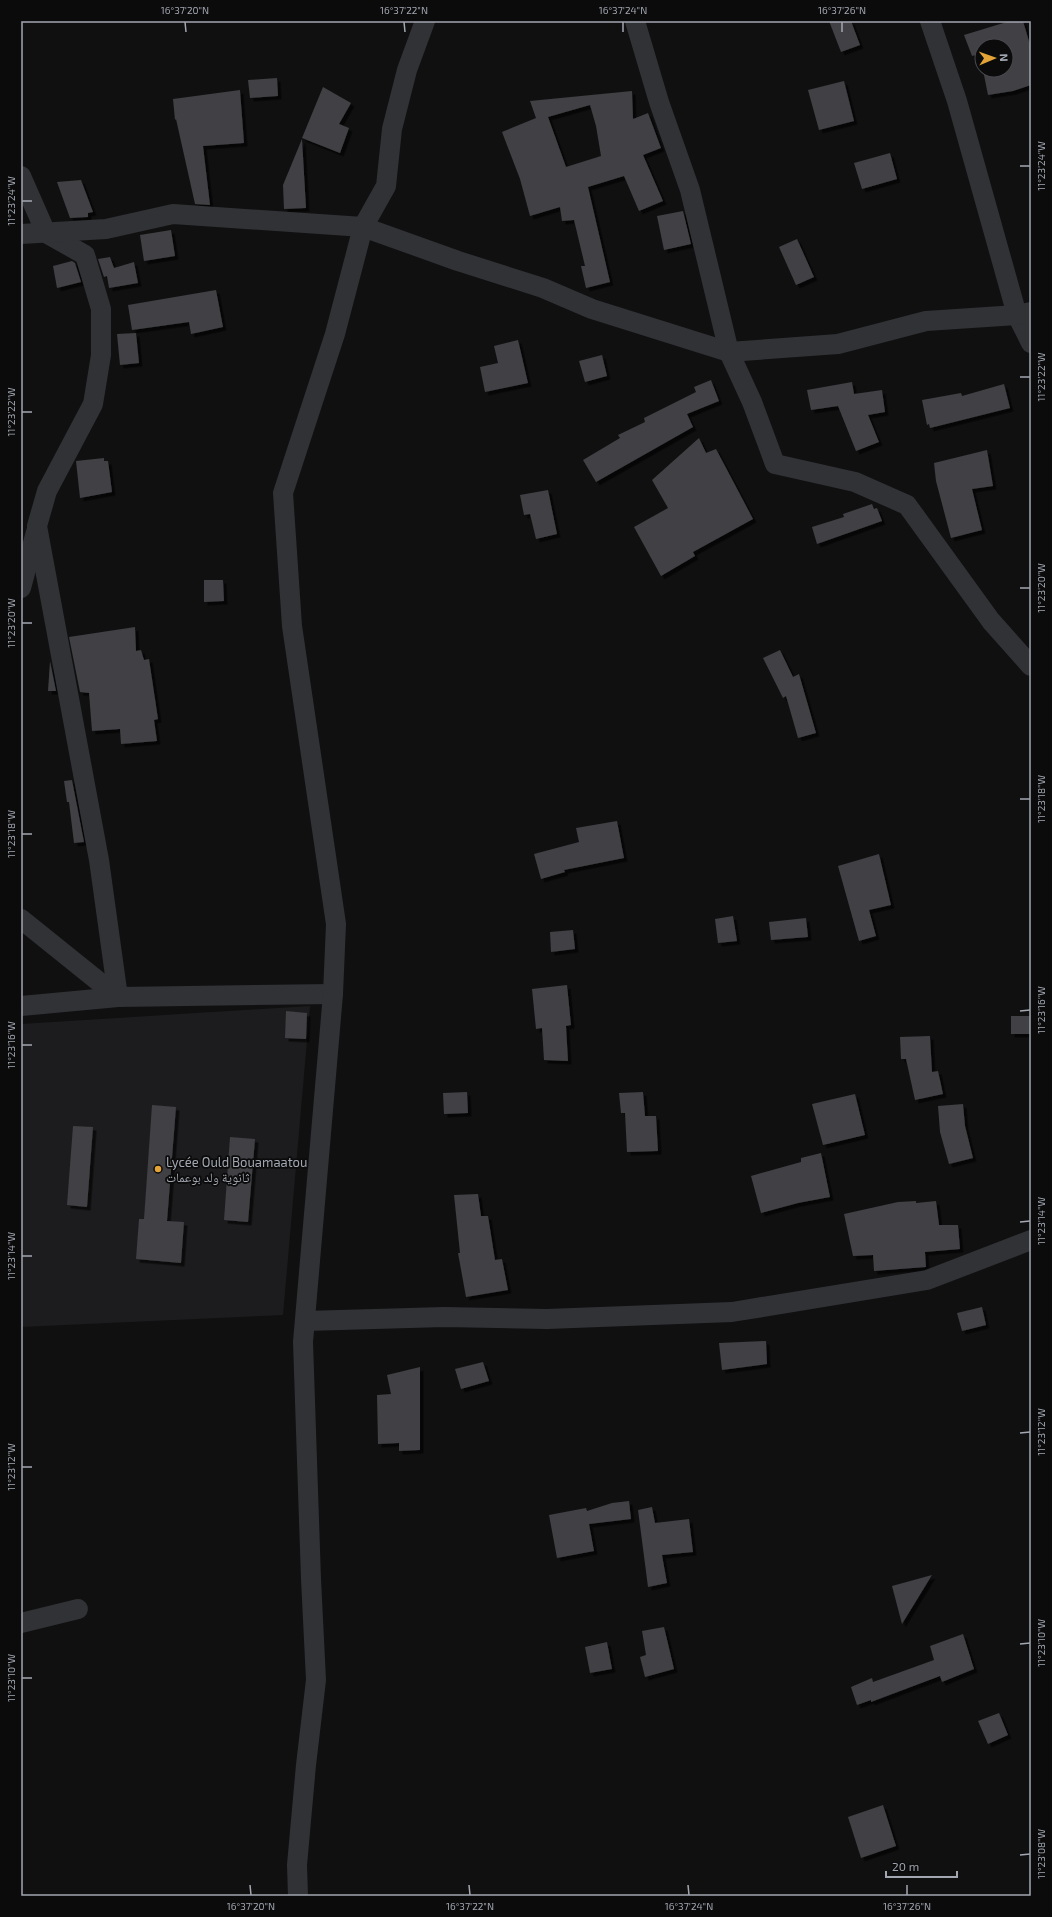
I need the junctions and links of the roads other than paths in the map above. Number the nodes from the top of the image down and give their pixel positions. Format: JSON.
{"nodes":[{"id":1,"x":425,"y":21,"type":"edge"},
{"id":2,"x":635,"y":21,"type":"edge"},
{"id":3,"x":930,"y":21,"type":"edge"},
{"id":4,"x":21,"y":176,"type":"edge"},
{"id":5,"x":363,"y":227,"type":"junction"},
{"id":6,"x":46,"y":233,"type":"junction"},
{"id":7,"x":21,"y":234,"type":"edge"},
{"id":8,"x":1024,"y":313,"type":"edge"},
{"id":9,"x":1031,"y":344,"type":"edge"},
{"id":10,"x":730,"y":352,"type":"junction"},
{"id":11,"x":37,"y":526,"type":"junction"},
{"id":12,"x":21,"y":588,"type":"edge"},
{"id":13,"x":1031,"y":666,"type":"edge"},
{"id":14,"x":21,"y":919,"type":"edge"},
{"id":15,"x":334,"y":994,"type":"junction"},
{"id":16,"x":118,"y":997,"type":"junction"},
{"id":17,"x":21,"y":1006,"type":"edge"},
{"id":18,"x":1031,"y":1240,"type":"edge"},
{"id":19,"x":305,"y":1321,"type":"junction"},
{"id":20,"x":78,"y":1609,"type":"dead end"},
{"id":21,"x":21,"y":1623,"type":"edge"},
{"id":22,"x":298,"y":1896,"type":"edge"}],
"edges":[{"from":1,"to":5,"type":"street"},
{"from":2,"to":10,"type":"street"},
{"from":3,"to":8,"type":"street"},
{"from":4,"to":6,"type":"street"},
{"from":5,"to":6,"type":"street"},
{"from":5,"to":10,"type":"street"},
{"from":5,"to":15,"type":"street"},
{"from":6,"to":7,"type":"street"},
{"from":6,"to":11,"type":"street"},
{"from":8,"to":9,"type":"street"},
{"from":8,"to":10,"type":"street"},
{"from":10,"to":13,"type":"street"},
{"from":11,"to":12,"type":"street"},
{"from":11,"to":16,"type":"street"},
{"from":14,"to":16,"type":"street"},
{"from":15,"to":16,"type":"street"},
{"from":15,"to":19,"type":"street"},
{"from":16,"to":17,"type":"street"},
{"from":18,"to":19,"type":"street"},
{"from":19,"to":22,"type":"street"},
{"from":20,"to":21,"type":"street"}]}
